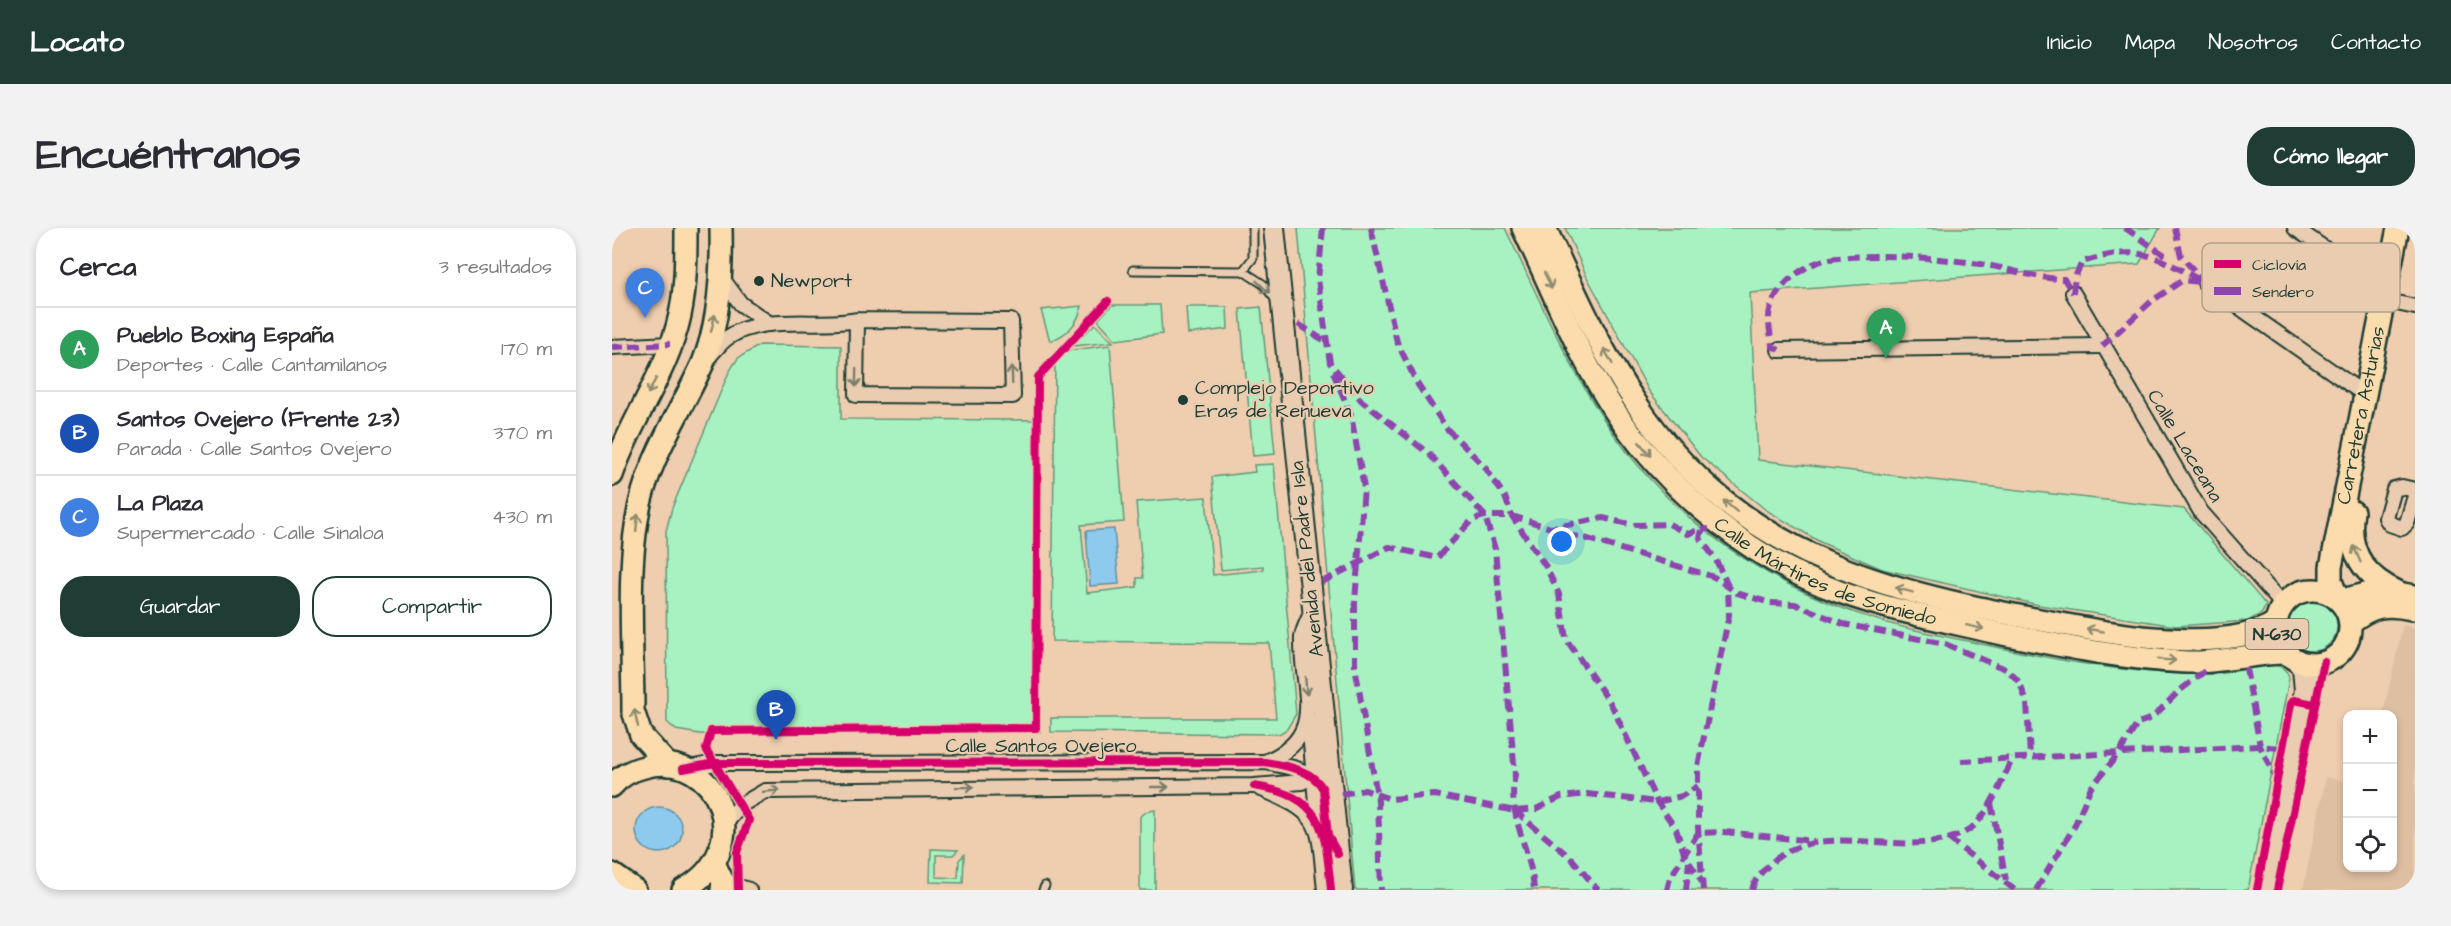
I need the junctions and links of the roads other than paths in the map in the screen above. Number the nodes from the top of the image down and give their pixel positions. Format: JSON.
{"nodes":[{"id":1,"x":721,"y":228,"type":"edge"},
{"id":2,"x":1253,"y":228,"type":"edge"},
{"id":3,"x":1274,"y":228,"type":"edge"},
{"id":4,"x":1523,"y":228,"type":"edge"},
{"id":5,"x":1545,"y":228,"type":"edge"},
{"id":6,"x":2295,"y":228,"type":"edge"},
{"id":7,"x":2397,"y":228,"type":"edge"},
{"id":8,"x":682,"y":233,"type":"edge"},
{"id":9,"x":2315,"y":243,"type":"edge"},
{"id":10,"x":2394,"y":243,"type":"edge"},
{"id":11,"x":1133,"y":270,"type":"dead end"},
{"id":12,"x":1243,"y":271,"type":"junction"},
{"id":13,"x":720,"y":276,"type":"junction"},
{"id":14,"x":2073,"y":293,"type":"dead end"},
{"id":15,"x":2400,"y":301,"type":"edge"},
{"id":16,"x":1281,"y":306,"type":"junction"},
{"id":17,"x":2415,"y":307,"type":"edge"},
{"id":18,"x":2247,"y":312,"type":"edge"},
{"id":19,"x":2381,"y":312,"type":"edge"},
{"id":20,"x":857,"y":320,"type":"junction"},
{"id":21,"x":770,"y":324,"type":"junction"},
{"id":22,"x":670,"y":344,"type":"junction"},
{"id":23,"x":2102,"y":346,"type":"junction"},
{"id":24,"x":612,"y":347,"type":"edge"},
{"id":25,"x":1779,"y":350,"type":"dead end"},
{"id":26,"x":703,"y":362,"type":"junction"},
{"id":27,"x":2364,"y":394,"type":"junction"},
{"id":28,"x":2357,"y":434,"type":"junction"},
{"id":29,"x":612,"y":475,"type":"edge"},
{"id":30,"x":2415,"y":490,"type":"edge"},
{"id":31,"x":2415,"y":496,"type":"edge"},
{"id":32,"x":2331,"y":567,"type":"junction"},
{"id":33,"x":2309,"y":590,"type":"junction"},
{"id":34,"x":2407,"y":594,"type":"edge"},
{"id":35,"x":2339,"y":600,"type":"junction"},
{"id":36,"x":2415,"y":610,"type":"edge"},
{"id":37,"x":2279,"y":614,"type":"junction"},
{"id":38,"x":2350,"y":623,"type":"junction"},
{"id":39,"x":2291,"y":656,"type":"junction"},
{"id":40,"x":2324,"y":662,"type":"junction"},
{"id":41,"x":2305,"y":690,"type":"junction"},
{"id":42,"x":1315,"y":718,"type":"junction"},
{"id":43,"x":1265,"y":762,"type":"junction"},
{"id":44,"x":676,"y":767,"type":"junction"},
{"id":45,"x":1314,"y":777,"type":"junction"},
{"id":46,"x":612,"y":786,"type":"edge"},
{"id":47,"x":1254,"y":786,"type":"junction"},
{"id":48,"x":725,"y":824,"type":"junction"},
{"id":49,"x":1315,"y":824,"type":"junction"},
{"id":50,"x":1338,"y":854,"type":"junction"},
{"id":51,"x":612,"y":874,"type":"edge"},
{"id":52,"x":720,"y":879,"type":"edge"},
{"id":53,"x":635,"y":890,"type":"edge"},
{"id":54,"x":683,"y":890,"type":"edge"},
{"id":55,"x":749,"y":890,"type":"edge"},
{"id":56,"x":1325,"y":890,"type":"edge"},
{"id":57,"x":1342,"y":890,"type":"edge"},
{"id":58,"x":2267,"y":890,"type":"edge"}],
"edges":[{"from":1,"to":13,"type":"main road"},
{"from":2,"to":12,"type":"lane"},
{"from":3,"to":16,"type":"main road","name":"Avenida del Padre Isla"},
{"from":4,"to":39,"type":"main road","name":"Calle Mártires de Somiedo","one_way":true},
{"from":37,"to":5,"type":"main road","name":"Calle Mártires de Somiedo","one_way":true},
{"from":6,"to":9,"type":"street"},
{"from":7,"to":10,"type":"main road","name":"Carretera Asturias"},
{"from":8,"to":22,"type":"main road"},
{"from":11,"to":12,"type":"lane"},
{"from":12,"to":16,"type":"lane","one_way":true},
{"from":13,"to":21,"type":"street"},
{"from":26,"to":13,"type":"main road","one_way":true},
{"from":14,"to":23,"type":"street","name":"Calle Laceana"},
{"from":15,"to":17,"type":"street"},
{"from":16,"to":42,"type":"main road","name":"Avenida del Padre Isla"},
{"from":18,"to":27,"type":"street"},
{"from":19,"to":27,"type":"main road","name":"Carretera Asturias"},
{"from":20,"to":20,"type":"street","one_way":true},
{"from":20,"to":21,"type":"street"},
{"from":21,"to":26,"type":"street"},
{"from":22,"to":24,"type":"street"},
{"from":22,"to":29,"type":"main road","one_way":true},
{"from":23,"to":25,"type":"street"},
{"from":23,"to":37,"type":"street","name":"Calle Laceana"},
{"from":44,"to":26,"type":"main road","one_way":true},
{"from":27,"to":28,"type":"main road","name":"Carretera Asturias"},
{"from":28,"to":32,"type":"main road","name":"Carretera Asturias"},
{"from":34,"to":28,"type":"main road","one_way":true},
{"from":30,"to":31,"type":"street"},
{"from":32,"to":33,"type":"main road","number":"N-630"},
{"from":32,"to":35,"type":"main road","name":"Carretera Asturias"},
{"from":33,"to":35,"type":"main road","number":"N-630"},
{"from":33,"to":37,"type":"main road","number":"N-630"},
{"from":34,"to":35,"type":"main road"},
{"from":35,"to":38,"type":"main road"},
{"from":36,"to":38,"type":"main road"},
{"from":37,"to":39,"type":"main road","number":"N-630"},
{"from":38,"to":40,"type":"main road","number":"N-630"},
{"from":39,"to":40,"type":"main road","number":"N-630"},
{"from":39,"to":41,"type":"main road","number":"N-630"},
{"from":40,"to":41,"type":"main road","number":"N-630"},
{"from":41,"to":58,"type":"main road"},
{"from":42,"to":43,"type":"street"},
{"from":42,"to":45,"type":"street"},
{"from":42,"to":50,"type":"main road","name":"Avenida del Padre Isla"},
{"from":43,"to":44,"type":"street","name":"Calle Santos Ovejero"},
{"from":43,"to":45,"type":"street","name":"Calle Santos Ovejero"},
{"from":44,"to":46,"type":"main road"},
{"from":44,"to":48,"type":"main road"},
{"from":45,"to":47,"type":"street","name":"Calle Santos Ovejero"},
{"from":45,"to":49,"type":"street"},
{"from":45,"to":50,"type":"street"},
{"from":48,"to":47,"type":"street","name":"Calle Santos Ovejero","one_way":true},
{"from":47,"to":49,"type":"street","name":"Calle Santos Ovejero"},
{"from":48,"to":52,"type":"main road"},
{"from":49,"to":56,"type":"street"},
{"from":50,"to":57,"type":"main road","name":"Avenida del Padre Isla"},
{"from":51,"to":53,"type":"main road"},
{"from":52,"to":54,"type":"main road"},
{"from":52,"to":55,"type":"street"}]}
